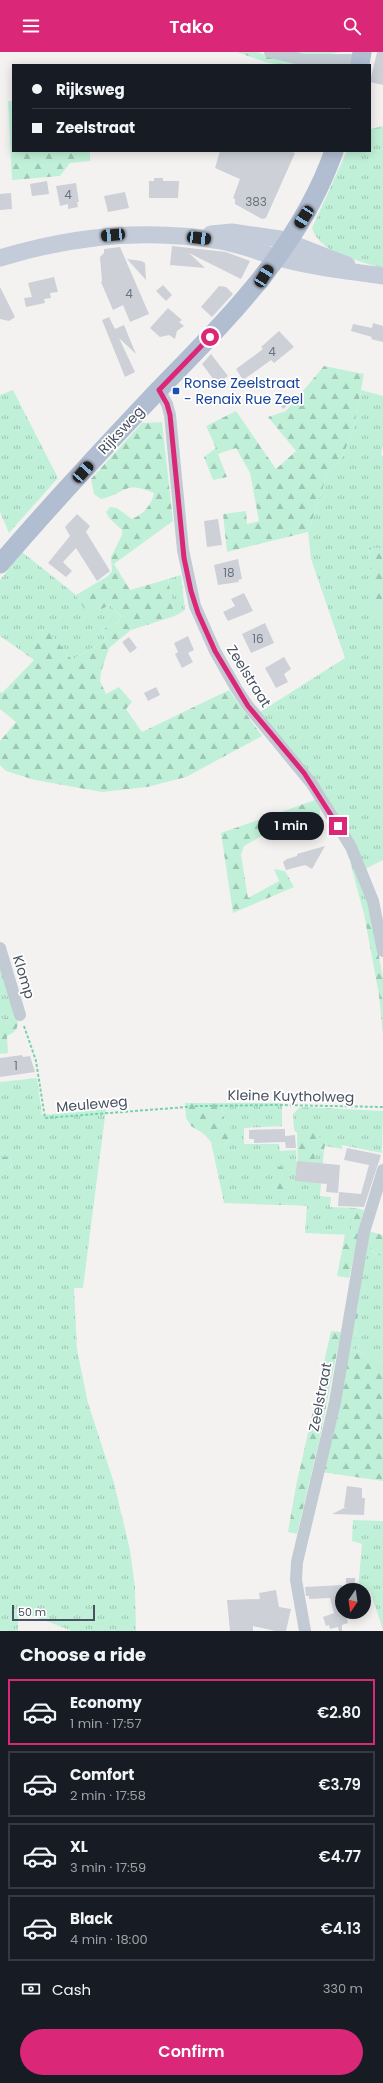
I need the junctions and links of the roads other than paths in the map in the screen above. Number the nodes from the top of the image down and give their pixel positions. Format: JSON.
{"nodes":[{"id":1,"x":270,"y":52,"type":"edge"},
{"id":2,"x":361,"y":59,"type":"edge"},
{"id":3,"x":334,"y":152,"type":"edge"},
{"id":4,"x":188,"y":237,"type":"junction"},
{"id":5,"x":288,"y":241,"type":"junction"},
{"id":6,"x":276,"y":257,"type":"junction"},
{"id":7,"x":0,"y":258,"type":"edge"},
{"id":8,"x":379,"y":276,"type":"edge"},
{"id":9,"x":159,"y":390,"type":"junction"},
{"id":10,"x":0,"y":564,"type":"edge"},
{"id":11,"x":0,"y":948,"type":"edge"},
{"id":12,"x":383,"y":951,"type":"edge"},
{"id":13,"x":20,"y":1015,"type":"road end"},
{"id":14,"x":383,"y":1170,"type":"edge"},
{"id":15,"x":305,"y":1631,"type":"edge"}],
"edges":[{"from":1,"to":2,"type":"street"},
{"from":3,"to":5,"type":"main road","name":"Rijksweg"},
{"from":4,"to":5,"type":"main road"},
{"from":4,"to":6,"type":"main road"},
{"from":4,"to":7,"type":"main road"},
{"from":5,"to":6,"type":"main road","name":"Rijksweg"},
{"from":5,"to":8,"type":"main road"},
{"from":6,"to":8,"type":"main road"},
{"from":6,"to":9,"type":"main road","name":"Rijksweg"},
{"from":9,"to":10,"type":"main road","name":"Rijksweg"},
{"from":9,"to":12,"type":"street","name":"Zeelstraat"},
{"from":11,"to":13,"type":"street","name":"Klomp"},
{"from":14,"to":15,"type":"street","name":"Zeelstraat"}]}
